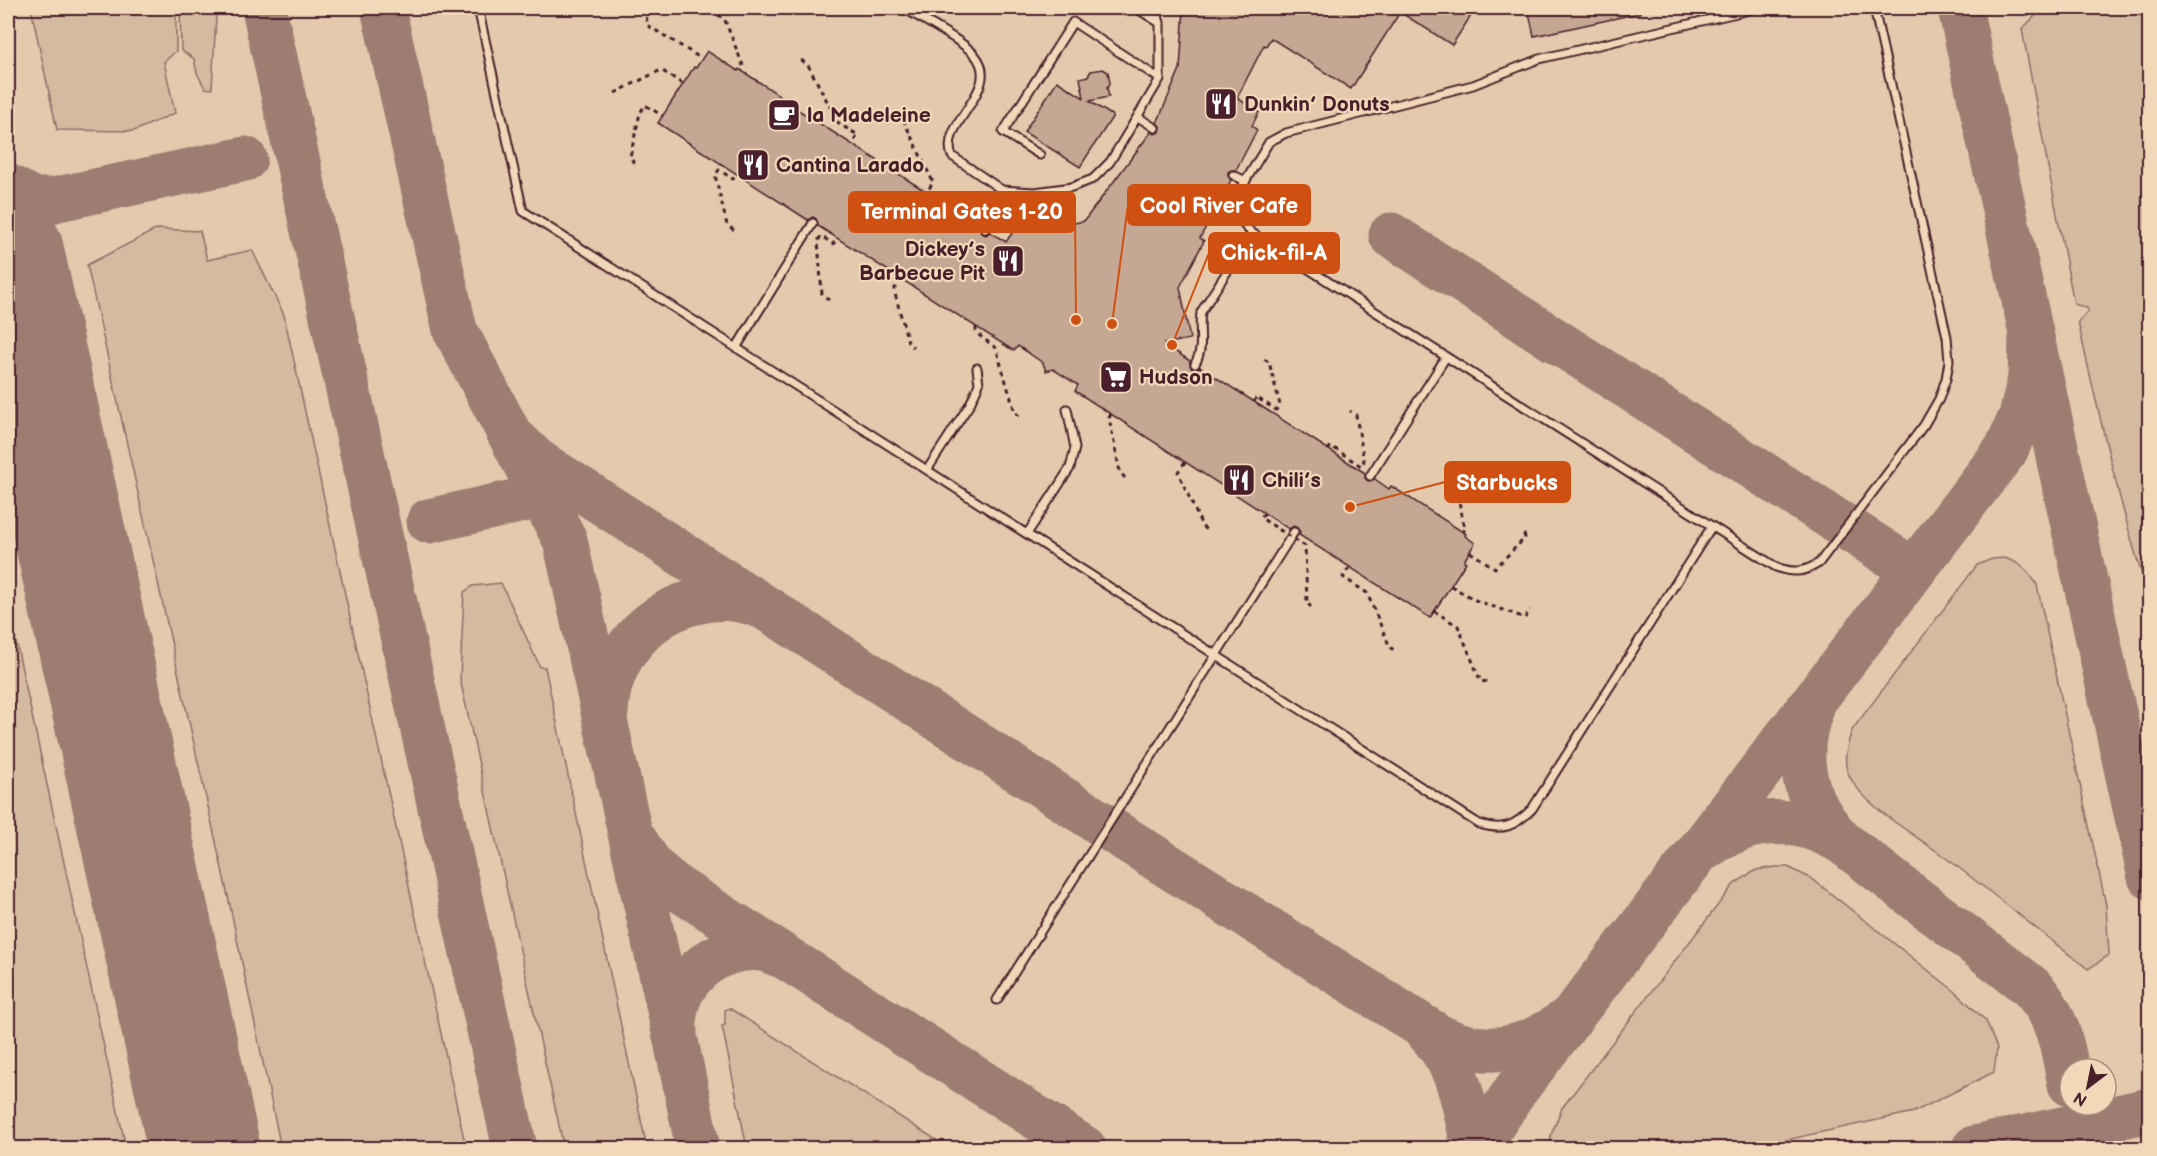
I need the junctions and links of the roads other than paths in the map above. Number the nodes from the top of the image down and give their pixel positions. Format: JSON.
{"nodes":[{"id":1,"x":478,"y":8,"type":"edge"},
{"id":2,"x":903,"y":8,"type":"edge"},
{"id":3,"x":1136,"y":8,"type":"edge"},
{"id":4,"x":1156,"y":8,"type":"edge"},
{"id":5,"x":1758,"y":8,"type":"edge"},
{"id":6,"x":1874,"y":8,"type":"edge"},
{"id":7,"x":1160,"y":23,"type":"junction"},
{"id":8,"x":1160,"y":79,"type":"junction"},
{"id":9,"x":1138,"y":117,"type":"junction"},
{"id":10,"x":1155,"y":128,"type":"dead end"},
{"id":11,"x":1040,"y":155,"type":"dead end"},
{"id":12,"x":1233,"y":175,"type":"dead end"},
{"id":13,"x":1245,"y":181,"type":"junction"},
{"id":14,"x":1002,"y":190,"type":"junction"},
{"id":15,"x":813,"y":223,"type":"dead end"},
{"id":16,"x":985,"y":229,"type":"dead end"},
{"id":17,"x":1252,"y":234,"type":"junction"},
{"id":18,"x":736,"y":348,"type":"junction"},
{"id":19,"x":1446,"y":357,"type":"junction"},
{"id":20,"x":1195,"y":364,"type":"dead end"},
{"id":21,"x":977,"y":368,"type":"dead end"},
{"id":22,"x":1067,"y":409,"type":"dead end"},
{"id":23,"x":927,"y":470,"type":"junction"},
{"id":24,"x":1370,"y":476,"type":"dead end"},
{"id":25,"x":1712,"y":526,"type":"junction"},
{"id":26,"x":1293,"y":532,"type":"dead end"},
{"id":27,"x":1028,"y":534,"type":"junction"},
{"id":28,"x":1217,"y":656,"type":"junction"},
{"id":29,"x":997,"y":1000,"type":"dead end"}],
"edges":[{"from":1,"to":18,"type":"lane"},
{"from":2,"to":14,"type":"lane"},
{"from":3,"to":7,"type":"lane"},
{"from":4,"to":7,"type":"lane"},
{"from":5,"to":13,"type":"lane"},
{"from":6,"to":25,"type":"lane"},
{"from":7,"to":8,"type":"lane"},
{"from":8,"to":9,"type":"lane"},
{"from":8,"to":11,"type":"lane"},
{"from":9,"to":10,"type":"lane"},
{"from":9,"to":14,"type":"lane"},
{"from":12,"to":13,"type":"lane"},
{"from":13,"to":17,"type":"lane"},
{"from":14,"to":16,"type":"lane"},
{"from":15,"to":18,"type":"lane"},
{"from":17,"to":19,"type":"lane"},
{"from":17,"to":20,"type":"lane"},
{"from":18,"to":23,"type":"lane"},
{"from":19,"to":24,"type":"lane"},
{"from":19,"to":25,"type":"lane"},
{"from":21,"to":23,"type":"lane"},
{"from":22,"to":27,"type":"lane"},
{"from":23,"to":27,"type":"lane"},
{"from":25,"to":28,"type":"lane"},
{"from":26,"to":28,"type":"lane"},
{"from":27,"to":28,"type":"lane"},
{"from":28,"to":29,"type":"lane"}]}
